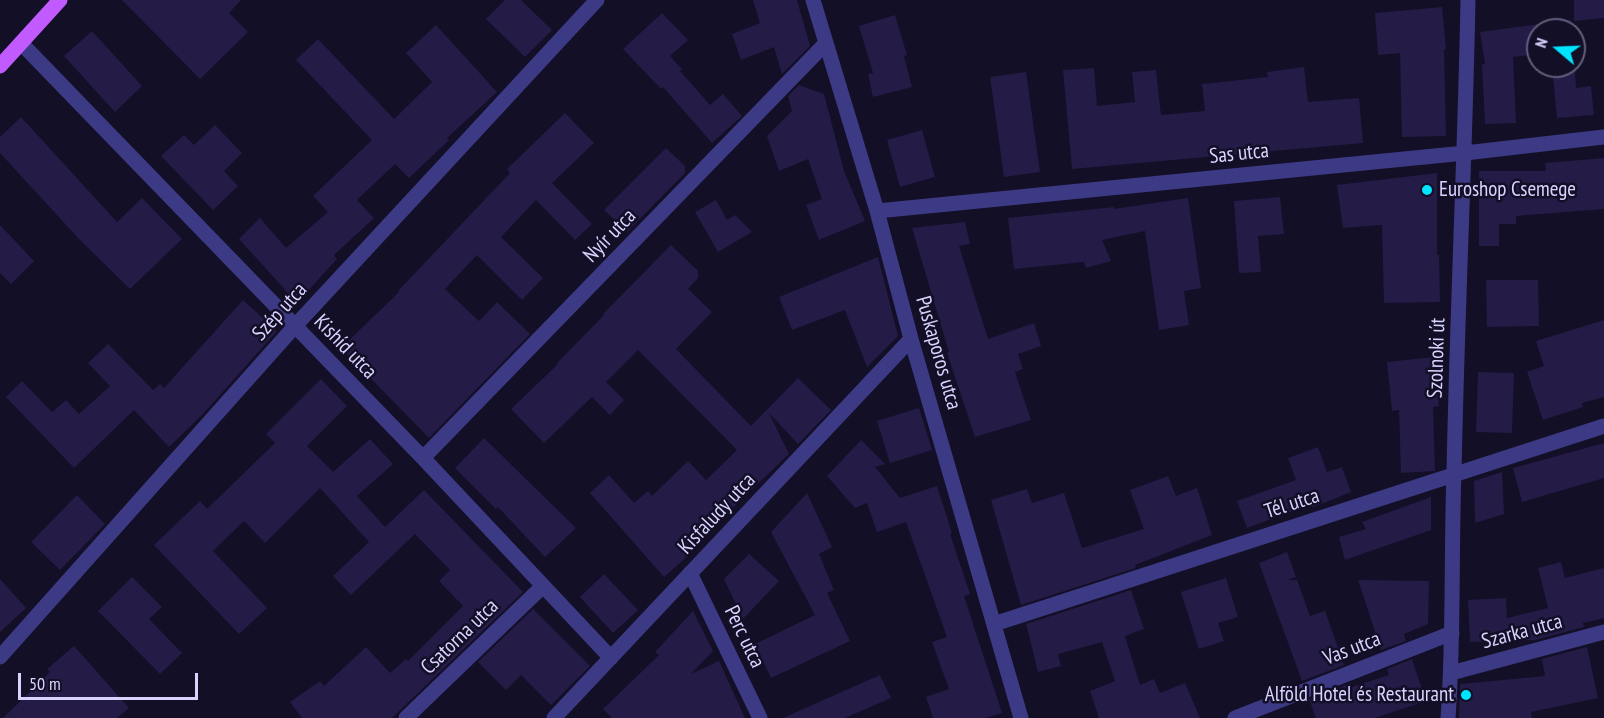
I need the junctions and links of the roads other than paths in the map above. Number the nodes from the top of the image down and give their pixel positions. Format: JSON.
{"nodes":[{"id":1,"x":60,"y":0,"type":"edge"},
{"id":2,"x":597,"y":0,"type":"edge"},
{"id":3,"x":813,"y":0,"type":"edge"},
{"id":4,"x":1468,"y":0,"type":"edge"},
{"id":5,"x":21,"y":43,"type":"junction"},
{"id":6,"x":826,"y":43,"type":"junction"},
{"id":7,"x":0,"y":66,"type":"edge"},
{"id":8,"x":1604,"y":137,"type":"edge"},
{"id":9,"x":1465,"y":153,"type":"junction"},
{"id":10,"x":877,"y":211,"type":"junction"},
{"id":11,"x":295,"y":326,"type":"junction"},
{"id":12,"x":911,"y":339,"type":"junction"},
{"id":13,"x":1604,"y":426,"type":"edge"},
{"id":14,"x":423,"y":458,"type":"junction"},
{"id":15,"x":1454,"y":473,"type":"junction"},
{"id":16,"x":690,"y":573,"type":"junction"},
{"id":17,"x":543,"y":586,"type":"junction"},
{"id":18,"x":994,"y":624,"type":"junction"},
{"id":19,"x":1604,"y":632,"type":"edge"},
{"id":20,"x":1452,"y":633,"type":"junction"},
{"id":21,"x":0,"y":657,"type":"edge"},
{"id":22,"x":611,"y":658,"type":"junction"},
{"id":23,"x":1451,"y":673,"type":"junction"},
{"id":24,"x":406,"y":718,"type":"edge"},
{"id":25,"x":554,"y":718,"type":"edge"},
{"id":26,"x":760,"y":718,"type":"edge"},
{"id":27,"x":1021,"y":718,"type":"edge"},
{"id":28,"x":1234,"y":718,"type":"edge"},
{"id":29,"x":1448,"y":718,"type":"edge"}],
"edges":[{"from":1,"to":5,"type":"main road"},
{"from":2,"to":11,"type":"street","name":"Szép utca"},
{"from":3,"to":6,"type":"street","name":"Puskaporos utca"},
{"from":4,"to":9,"type":"street","name":"Szolnoki út"},
{"from":5,"to":7,"type":"main road"},
{"from":5,"to":11,"type":"street","name":"Kishíd utca"},
{"from":6,"to":10,"type":"street","name":"Puskaporos utca"},
{"from":6,"to":14,"type":"street","name":"Nyír utca"},
{"from":8,"to":9,"type":"street","name":"Sas utca"},
{"from":9,"to":10,"type":"street","name":"Sas utca"},
{"from":9,"to":15,"type":"street","name":"Szolnoki út"},
{"from":10,"to":12,"type":"street","name":"Puskaporos utca"},
{"from":11,"to":14,"type":"street","name":"Kishíd utca"},
{"from":11,"to":21,"type":"street","name":"Szép utca"},
{"from":12,"to":16,"type":"street","name":"Kisfaludy utca"},
{"from":12,"to":18,"type":"street","name":"Puskaporos utca"},
{"from":13,"to":15,"type":"street","name":"Tél utca"},
{"from":14,"to":17,"type":"street","name":"Kishíd utca"},
{"from":15,"to":18,"type":"street","name":"Tél utca"},
{"from":15,"to":20,"type":"street","name":"Szolnoki út"},
{"from":16,"to":22,"type":"street","name":"Kisfaludy utca"},
{"from":16,"to":26,"type":"street","name":"Perc utca"},
{"from":17,"to":22,"type":"street","name":"Kishíd utca"},
{"from":17,"to":24,"type":"street","name":"Csatorna utca"},
{"from":18,"to":27,"type":"street","name":"Puskaporos utca"},
{"from":19,"to":23,"type":"street","name":"Szarka utca"},
{"from":20,"to":23,"type":"street","name":"Szolnoki út"},
{"from":20,"to":28,"type":"street","name":"Vas utca"},
{"from":22,"to":25,"type":"street","name":"Kisfaludy utca"},
{"from":23,"to":29,"type":"street","name":"Szolnoki út"}]}
